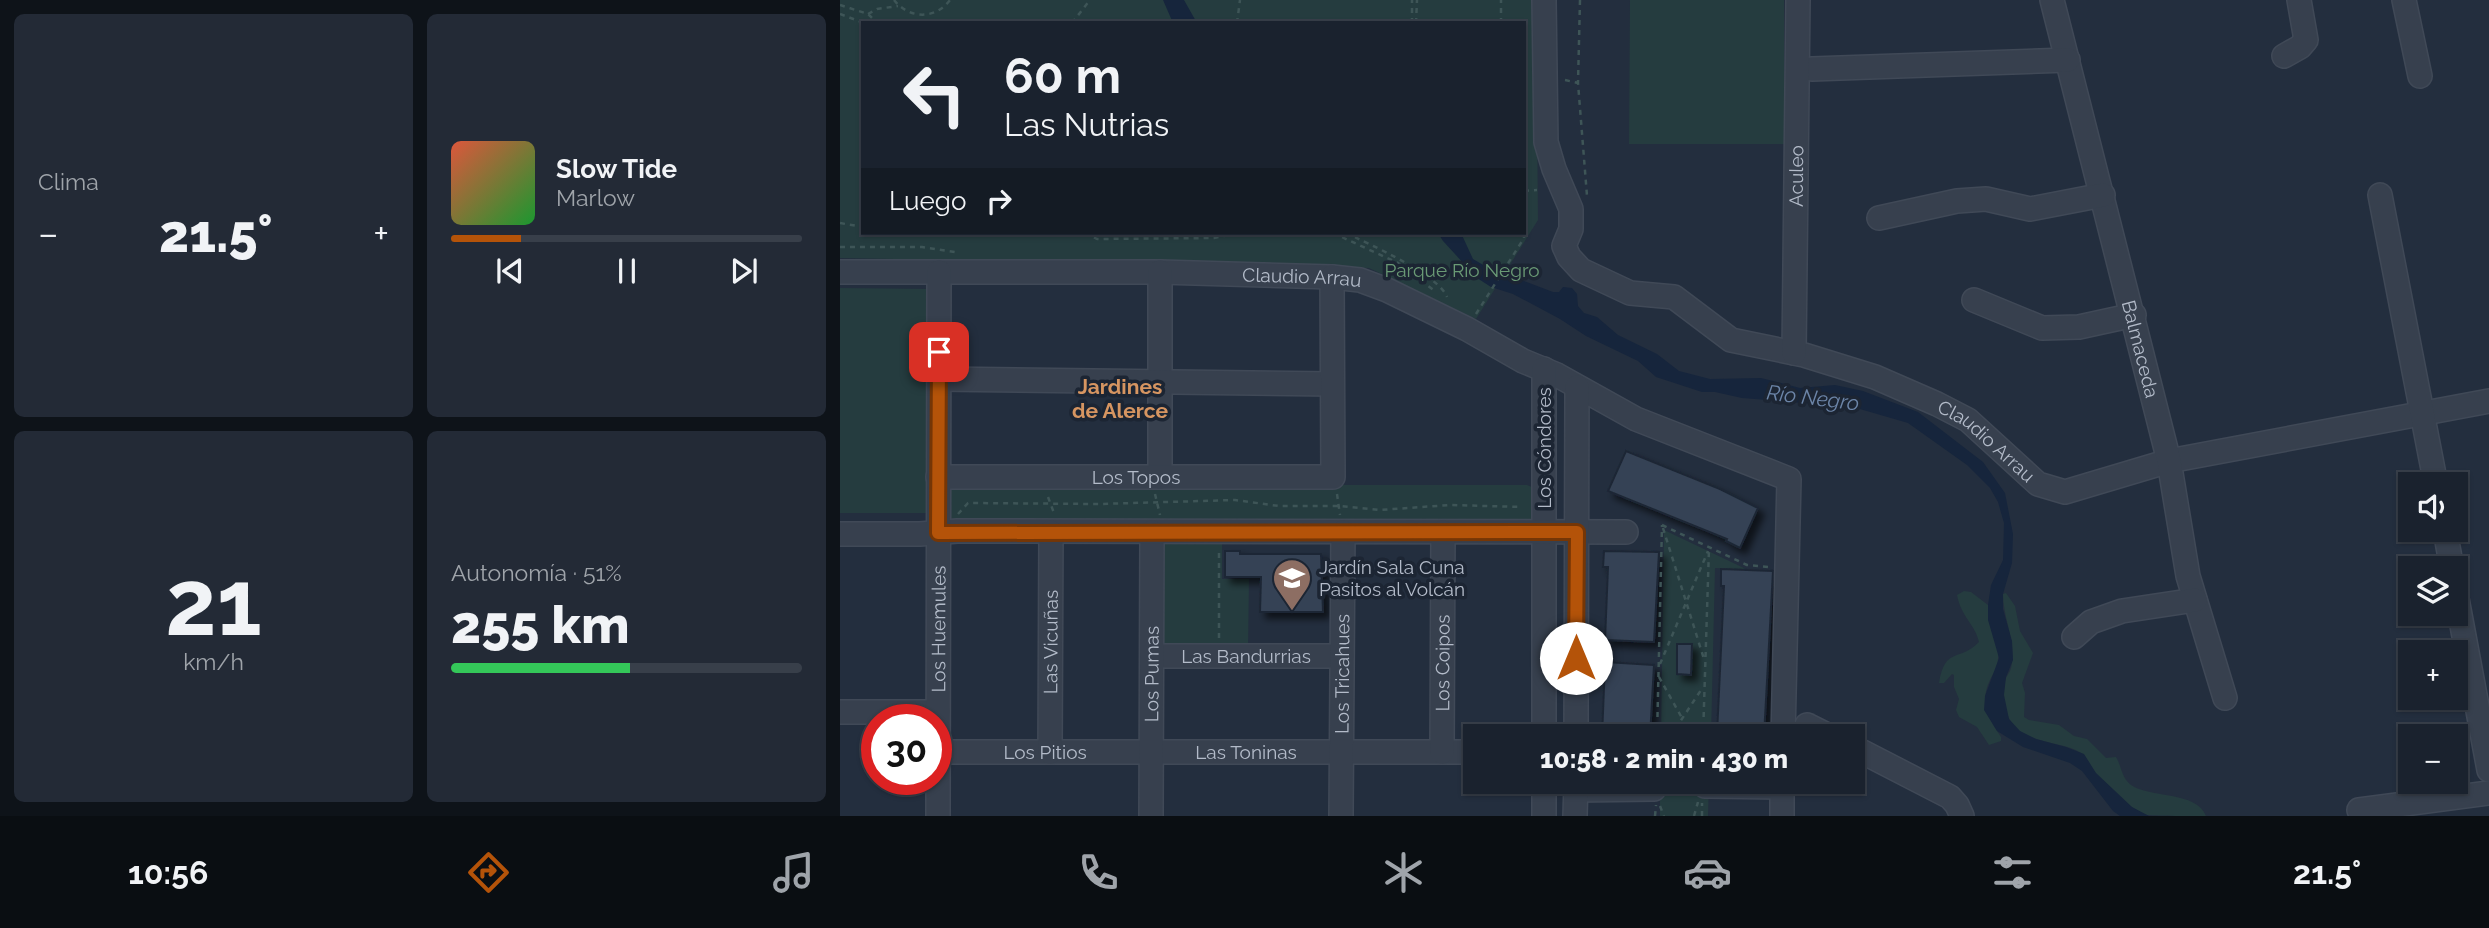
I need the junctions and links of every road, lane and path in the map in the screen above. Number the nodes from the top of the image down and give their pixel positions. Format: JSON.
{"nodes":[{"id":1,"x":894,"y":0,"type":"edge"},
{"id":2,"x":950,"y":0,"type":"edge"},
{"id":3,"x":1090,"y":0,"type":"edge"},
{"id":4,"x":1240,"y":0,"type":"edge"},
{"id":5,"x":1415,"y":0,"type":"edge"},
{"id":6,"x":1501,"y":0,"type":"edge"},
{"id":7,"x":1544,"y":0,"type":"edge"},
{"id":8,"x":1580,"y":0,"type":"edge"},
{"id":9,"x":1798,"y":0,"type":"edge"},
{"id":10,"x":2052,"y":0,"type":"edge"},
{"id":11,"x":2299,"y":0,"type":"edge"},
{"id":12,"x":2404,"y":0,"type":"edge"},
{"id":13,"x":840,"y":5,"type":"edge"},
{"id":14,"x":899,"y":6,"type":"junction"},
{"id":15,"x":840,"y":14,"type":"edge"},
{"id":16,"x":868,"y":14,"type":"junction"},
{"id":17,"x":875,"y":21,"type":"edge"},
{"id":18,"x":1074,"y":21,"type":"edge"},
{"id":19,"x":1237,"y":21,"type":"edge"},
{"id":20,"x":1414,"y":21,"type":"edge"},
{"id":21,"x":1501,"y":21,"type":"edge"},
{"id":22,"x":861,"y":22,"type":"edge"},
{"id":23,"x":2284,"y":56,"type":"dead end"},
{"id":24,"x":2068,"y":60,"type":"junction"},
{"id":25,"x":1812,"y":69,"type":"dead end"},
{"id":26,"x":2420,"y":76,"type":"dead end"},
{"id":27,"x":1537,"y":190,"type":"dead end"},
{"id":28,"x":1526,"y":191,"type":"edge"},
{"id":29,"x":2103,"y":195,"type":"junction"},
{"id":30,"x":2380,"y":195,"type":"dead end"},
{"id":31,"x":1586,"y":202,"type":"dead end"},
{"id":32,"x":1879,"y":218,"type":"dead end"},
{"id":33,"x":840,"y":223,"type":"edge"},
{"id":34,"x":861,"y":227,"type":"edge"},
{"id":35,"x":1089,"y":235,"type":"edge"},
{"id":36,"x":1224,"y":235,"type":"edge"},
{"id":37,"x":1338,"y":235,"type":"edge"},
{"id":38,"x":1350,"y":235,"type":"edge"},
{"id":39,"x":1524,"y":235,"type":"edge"},
{"id":40,"x":840,"y":272,"type":"edge"},
{"id":41,"x":939,"y":272,"type":"junction"},
{"id":42,"x":1160,"y":272,"type":"junction"},
{"id":43,"x":1332,"y":277,"type":"junction"},
{"id":44,"x":1441,"y":298,"type":"dead end"},
{"id":45,"x":1975,"y":300,"type":"dead end"},
{"id":46,"x":1482,"y":302,"type":"dead end"},
{"id":47,"x":2134,"y":316,"type":"junction"},
{"id":48,"x":1457,"y":324,"type":"junction"},
{"id":49,"x":1794,"y":353,"type":"junction"},
{"id":50,"x":1544,"y":369,"type":"junction"},
{"id":51,"x":939,"y":379,"type":"junction"},
{"id":52,"x":1160,"y":382,"type":"junction"},
{"id":53,"x":1332,"y":384,"type":"junction"},
{"id":54,"x":1577,"y":387,"type":"junction"},
{"id":55,"x":2489,"y":401,"type":"edge"},
{"id":56,"x":2423,"y":414,"type":"junction"},
{"id":57,"x":2169,"y":461,"type":"junction"},
{"id":58,"x":2434,"y":472,"type":"edge"},
{"id":59,"x":938,"y":477,"type":"junction"},
{"id":60,"x":1042,"y":477,"type":"junction"},
{"id":61,"x":1155,"y":477,"type":"junction"},
{"id":62,"x":1333,"y":477,"type":"junction"},
{"id":63,"x":1535,"y":479,"type":"junction"},
{"id":64,"x":1577,"y":479,"type":"junction"},
{"id":65,"x":1158,"y":502,"type":"junction"},
{"id":66,"x":968,"y":503,"type":"dead end"},
{"id":67,"x":1050,"y":504,"type":"junction"},
{"id":68,"x":1339,"y":506,"type":"junction"},
{"id":69,"x":1522,"y":506,"type":"dead end"},
{"id":70,"x":1662,"y":525,"type":"junction"},
{"id":71,"x":1057,"y":532,"type":"junction"},
{"id":72,"x":1157,"y":532,"type":"junction"},
{"id":73,"x":1220,"y":532,"type":"junction"},
{"id":74,"x":1343,"y":532,"type":"junction"},
{"id":75,"x":1443,"y":532,"type":"junction"},
{"id":76,"x":1577,"y":532,"type":"junction"},
{"id":77,"x":938,"y":533,"type":"junction"},
{"id":78,"x":1544,"y":533,"type":"junction"},
{"id":79,"x":1626,"y":533,"type":"dead end"},
{"id":80,"x":840,"y":534,"type":"edge"},
{"id":81,"x":1709,"y":548,"type":"junction"},
{"id":82,"x":1747,"y":565,"type":"dead end"},
{"id":83,"x":2195,"y":600,"type":"junction"},
{"id":84,"x":1686,"y":603,"type":"junction"},
{"id":85,"x":2462,"y":626,"type":"edge"},
{"id":86,"x":2074,"y":636,"type":"dead end"},
{"id":87,"x":1152,"y":656,"type":"junction"},
{"id":88,"x":1219,"y":656,"type":"junction"},
{"id":89,"x":1342,"y":656,"type":"junction"},
{"id":90,"x":1705,"y":664,"type":"junction"},
{"id":91,"x":1658,"y":667,"type":"junction"},
{"id":92,"x":1658,"y":676,"type":"junction"},
{"id":93,"x":1704,"y":685,"type":"junction"},
{"id":94,"x":2225,"y":698,"type":"dead end"},
{"id":95,"x":938,"y":704,"type":"edge"},
{"id":96,"x":840,"y":712,"type":"edge"},
{"id":97,"x":861,"y":712,"type":"edge"},
{"id":98,"x":1682,"y":718,"type":"junction"},
{"id":99,"x":1544,"y":724,"type":"edge"},
{"id":100,"x":1576,"y":724,"type":"edge"},
{"id":101,"x":1657,"y":724,"type":"edge"},
{"id":102,"x":1678,"y":724,"type":"edge"},
{"id":103,"x":1703,"y":724,"type":"edge"},
{"id":104,"x":1783,"y":724,"type":"edge"},
{"id":105,"x":952,"y":752,"type":"edge"},
{"id":106,"x":1050,"y":752,"type":"junction"},
{"id":107,"x":1151,"y":752,"type":"junction"},
{"id":108,"x":1342,"y":752,"type":"junction"},
{"id":109,"x":1442,"y":752,"type":"junction"},
{"id":110,"x":1463,"y":752,"type":"edge"},
{"id":111,"x":1865,"y":753,"type":"edge"},
{"id":112,"x":2489,"y":771,"type":"edge"},
{"id":113,"x":2489,"y":793,"type":"edge"},
{"id":114,"x":1610,"y":794,"type":"edge"},
{"id":115,"x":1782,"y":794,"type":"edge"},
{"id":116,"x":938,"y":795,"type":"edge"},
{"id":117,"x":1575,"y":798,"type":"edge"},
{"id":118,"x":2359,"y":810,"type":"dead end"},
{"id":119,"x":1544,"y":811,"type":"edge"},
{"id":120,"x":938,"y":816,"type":"edge"},
{"id":121,"x":1151,"y":816,"type":"edge"},
{"id":122,"x":1341,"y":816,"type":"edge"},
{"id":123,"x":1782,"y":816,"type":"edge"},
{"id":124,"x":1962,"y":816,"type":"edge"}],
"edges":[{"from":1,"to":14,"type":"path"},
{"from":2,"to":14,"type":"path"},
{"from":3,"to":18,"type":"path"},
{"from":4,"to":19,"type":"path"},
{"from":5,"to":20,"type":"path"},
{"from":6,"to":21,"type":"path"},
{"from":7,"to":49,"type":"street","name":"Claudio Arrau"},
{"from":8,"to":31,"type":"path"},
{"from":9,"to":49,"type":"street","name":"Aculeo"},
{"from":10,"to":24,"type":"street","name":"Balmaceda"},
{"from":11,"to":23,"type":"street"},
{"from":12,"to":26,"type":"street"},
{"from":13,"to":16,"type":"path"},
{"from":14,"to":16,"type":"path"},
{"from":15,"to":22,"type":"path"},
{"from":16,"to":17,"type":"path"},
{"from":24,"to":25,"type":"street"},
{"from":24,"to":29,"type":"street","name":"Balmaceda"},
{"from":27,"to":28,"type":"path"},
{"from":29,"to":32,"type":"street"},
{"from":29,"to":47,"type":"street","name":"Balmaceda"},
{"from":30,"to":56,"type":"street"},
{"from":33,"to":34,"type":"path"},
{"from":35,"to":36,"type":"path"},
{"from":37,"to":44,"type":"path"},
{"from":38,"to":48,"type":"path"},
{"from":39,"to":46,"type":"path"},
{"from":40,"to":41,"type":"street","name":"Claudio Arrau"},
{"from":41,"to":42,"type":"street","name":"Claudio Arrau"},
{"from":41,"to":51,"type":"street","name":"Los Huemules"},
{"from":42,"to":43,"type":"street","name":"Claudio Arrau"},
{"from":42,"to":52,"type":"street"},
{"from":43,"to":48,"type":"street","name":"Claudio Arrau"},
{"from":43,"to":53,"type":"street"},
{"from":45,"to":47,"type":"street"},
{"from":47,"to":57,"type":"street","name":"Balmaceda"},
{"from":48,"to":50,"type":"street","name":"Claudio Arrau"},
{"from":49,"to":57,"type":"street","name":"Claudio Arrau"},
{"from":50,"to":54,"type":"street","name":"Claudio Arrau"},
{"from":50,"to":63,"type":"street","name":"Los Cóndores"},
{"from":51,"to":52,"type":"street"},
{"from":51,"to":59,"type":"street","name":"Los Huemules"},
{"from":52,"to":53,"type":"street"},
{"from":52,"to":61,"type":"street"},
{"from":53,"to":62,"type":"street"},
{"from":54,"to":64,"type":"street","name":"Los Cóndores"},
{"from":54,"to":104,"type":"street","name":"Claudio Arrau"},
{"from":55,"to":56,"type":"street","name":"Claudio Arrau"},
{"from":56,"to":57,"type":"street","name":"Claudio Arrau"},
{"from":56,"to":58,"type":"street"},
{"from":57,"to":83,"type":"street","name":"Balmaceda"},
{"from":59,"to":60,"type":"street","name":"Los Topos"},
{"from":59,"to":77,"type":"street","name":"Los Huemules"},
{"from":60,"to":61,"type":"street","name":"Los Topos"},
{"from":60,"to":67,"type":"path"},
{"from":61,"to":62,"type":"street","name":"Los Topos"},
{"from":61,"to":65,"type":"path"},
{"from":62,"to":68,"type":"path"},
{"from":63,"to":64,"type":"street"},
{"from":63,"to":78,"type":"street","name":"Los Cóndores"},
{"from":64,"to":76,"type":"street","name":"Los Cóndores"},
{"from":65,"to":67,"type":"path"},
{"from":65,"to":68,"type":"path"},
{"from":65,"to":72,"type":"path"},
{"from":66,"to":67,"type":"path"},
{"from":67,"to":71,"type":"path"},
{"from":68,"to":69,"type":"path"},
{"from":68,"to":74,"type":"path"},
{"from":70,"to":81,"type":"path"},
{"from":70,"to":84,"type":"path"},
{"from":70,"to":91,"type":"path"},
{"from":71,"to":72,"type":"street"},
{"from":71,"to":77,"type":"street"},
{"from":71,"to":106,"type":"street","name":"Las Vicuñas"},
{"from":72,"to":73,"type":"street"},
{"from":72,"to":87,"type":"street","name":"Los Pumas"},
{"from":73,"to":74,"type":"street"},
{"from":73,"to":88,"type":"path"},
{"from":74,"to":75,"type":"street"},
{"from":74,"to":89,"type":"street","name":"Los Tricahues"},
{"from":75,"to":78,"type":"street"},
{"from":75,"to":109,"type":"street","name":"Los Coipos"},
{"from":76,"to":78,"type":"street"},
{"from":76,"to":79,"type":"street"},
{"from":76,"to":100,"type":"street","name":"Los Cóndores"},
{"from":77,"to":80,"type":"street"},
{"from":77,"to":95,"type":"street","name":"Los Huemules"},
{"from":78,"to":99,"type":"street","name":"Los Cóndores"},
{"from":81,"to":82,"type":"path"},
{"from":81,"to":84,"type":"path"},
{"from":81,"to":90,"type":"path"},
{"from":83,"to":86,"type":"street"},
{"from":83,"to":94,"type":"street","name":"Balmaceda"},
{"from":84,"to":90,"type":"path"},
{"from":84,"to":91,"type":"path"},
{"from":85,"to":112,"type":"street"},
{"from":87,"to":88,"type":"street","name":"Las Bandurrias"},
{"from":87,"to":107,"type":"street","name":"Los Pumas"},
{"from":88,"to":89,"type":"street","name":"Las Bandurrias"},
{"from":89,"to":108,"type":"street","name":"Los Tricahues"},
{"from":90,"to":93,"type":"path"},
{"from":91,"to":92,"type":"path"},
{"from":92,"to":98,"type":"path"},
{"from":92,"to":101,"type":"path"},
{"from":93,"to":98,"type":"path"},
{"from":93,"to":103,"type":"path"},
{"from":96,"to":97,"type":"street"},
{"from":98,"to":102,"type":"path"},
{"from":105,"to":106,"type":"street","name":"Los Pitios"},
{"from":106,"to":107,"type":"street","name":"Los Pitios"},
{"from":107,"to":108,"type":"street","name":"Las Toninas"},
{"from":107,"to":121,"type":"street","name":"Los Pumas"},
{"from":108,"to":109,"type":"street","name":"Las Toninas"},
{"from":108,"to":122,"type":"street","name":"Los Tricahues"},
{"from":109,"to":110,"type":"street","name":"Las Toninas"},
{"from":111,"to":124,"type":"street"},
{"from":113,"to":118,"type":"street"},
{"from":114,"to":117,"type":"street"},
{"from":115,"to":123,"type":"street"},
{"from":116,"to":120,"type":"street","name":"Los Huemules"},
{"from":117,"to":119,"type":"street"}]}
